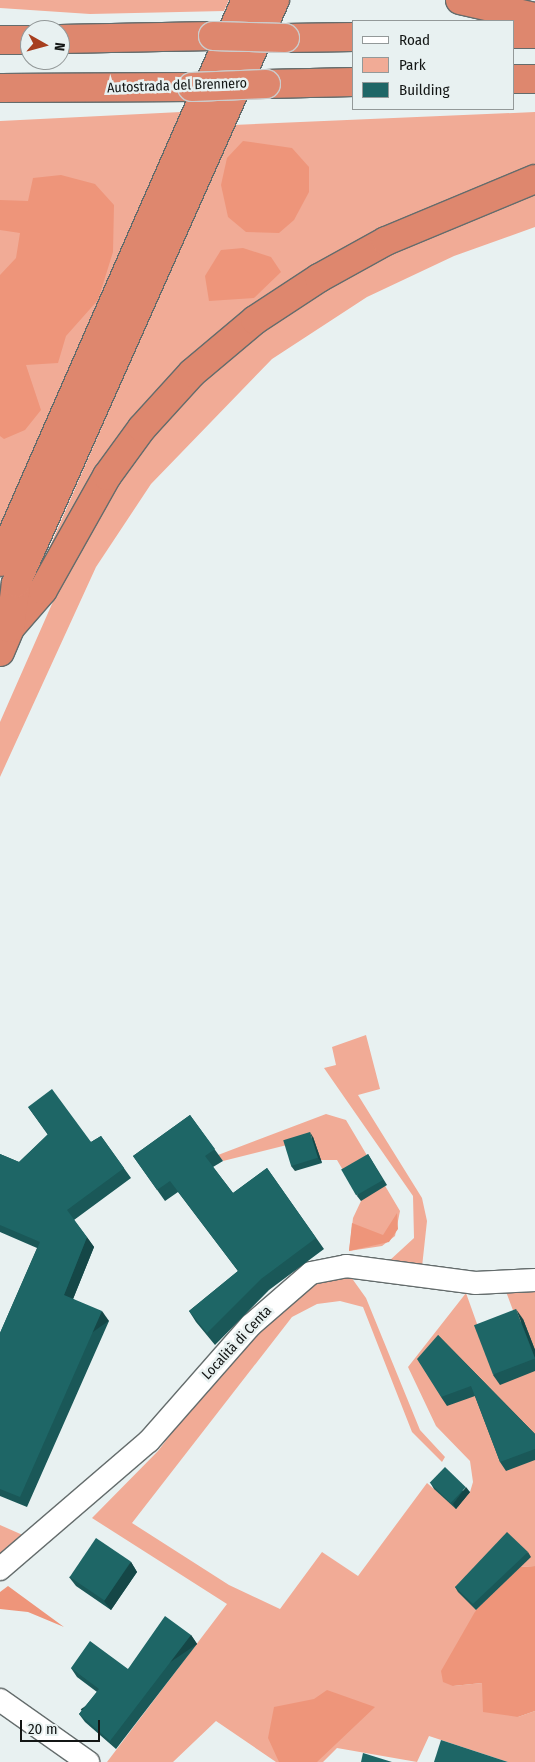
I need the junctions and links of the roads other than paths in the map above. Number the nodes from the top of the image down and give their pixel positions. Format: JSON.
{"nodes":[{"id":1,"x":246,"y":0,"type":"edge"},
{"id":2,"x":275,"y":0,"type":"edge"},
{"id":3,"x":460,"y":0,"type":"edge"},
{"id":4,"x":535,"y":17,"type":"edge"},
{"id":5,"x":515,"y":34,"type":"edge"},
{"id":6,"x":535,"y":34,"type":"edge"},
{"id":7,"x":352,"y":37,"type":"edge"},
{"id":8,"x":70,"y":39,"type":"edge"},
{"id":9,"x":0,"y":40,"type":"edge"},
{"id":10,"x":20,"y":40,"type":"edge"},
{"id":11,"x":515,"y":79,"type":"edge"},
{"id":12,"x":535,"y":79,"type":"edge"},
{"id":13,"x":352,"y":82,"type":"edge"},
{"id":14,"x":0,"y":88,"type":"edge"},
{"id":15,"x":535,"y":180,"type":"edge"},
{"id":16,"x":0,"y":562,"type":"edge"},
{"id":17,"x":5,"y":640,"type":"edge"},
{"id":18,"x":535,"y":1280,"type":"edge"},
{"id":19,"x":0,"y":1569,"type":"edge"},
{"id":20,"x":0,"y":1700,"type":"edge"},
{"id":21,"x":88,"y":1762,"type":"edge"}],
"edges":[{"from":1,"to":16,"type":"highway"},
{"from":2,"to":17,"type":"highway"},
{"from":3,"to":4,"type":"highway"},
{"from":5,"to":6,"type":"highway"},
{"from":7,"to":8,"type":"highway","bridge":true},
{"from":9,"to":10,"type":"highway"},
{"from":11,"to":12,"type":"highway"},
{"from":13,"to":14,"type":"highway","name":"Autostrada del Brennero","bridge":true},
{"from":15,"to":17,"type":"highway"},
{"from":18,"to":19,"type":"street","name":"Località di Centa"},
{"from":20,"to":21,"type":"street"}]}
